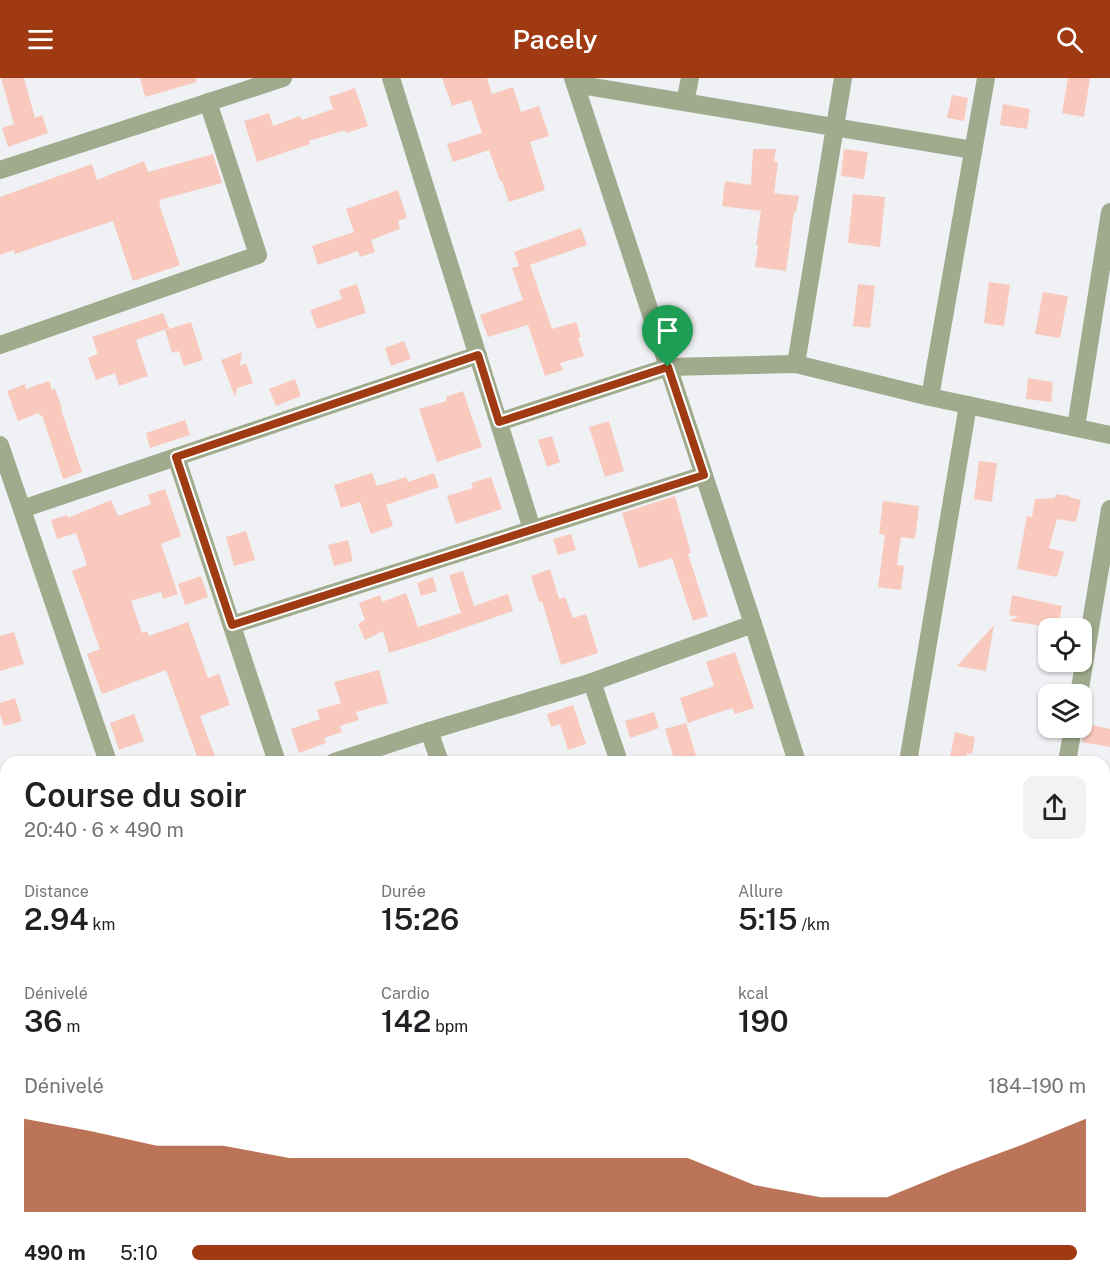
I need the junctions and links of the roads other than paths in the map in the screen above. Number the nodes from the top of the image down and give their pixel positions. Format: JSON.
{"nodes":[{"id":1,"x":283,"y":78,"type":"edge"},
{"id":2,"x":391,"y":78,"type":"edge"},
{"id":3,"x":690,"y":78,"type":"edge"},
{"id":4,"x":843,"y":78,"type":"edge"},
{"id":5,"x":986,"y":78,"type":"edge"},
{"id":6,"x":574,"y":81,"type":"edge"},
{"id":7,"x":208,"y":102,"type":"junction"},
{"id":8,"x":686,"y":102,"type":"junction"},
{"id":9,"x":835,"y":127,"type":"junction"},
{"id":10,"x":973,"y":150,"type":"junction"},
{"id":11,"x":0,"y":170,"type":"edge"},
{"id":12,"x":1110,"y":212,"type":"edge"},
{"id":13,"x":0,"y":345,"type":"edge"},
{"id":14,"x":478,"y":355,"type":"junction"},
{"id":15,"x":795,"y":364,"type":"junction"},
{"id":16,"x":668,"y":367,"type":"junction"},
{"id":17,"x":930,"y":397,"type":"junction"},
{"id":18,"x":968,"y":405,"type":"junction"},
{"id":19,"x":499,"y":422,"type":"junction"},
{"id":20,"x":1076,"y":427,"type":"junction"},
{"id":21,"x":1110,"y":435,"type":"edge"},
{"id":22,"x":0,"y":445,"type":"edge"},
{"id":23,"x":176,"y":457,"type":"junction"},
{"id":24,"x":704,"y":475,"type":"junction"},
{"id":25,"x":22,"y":509,"type":"junction"},
{"id":26,"x":1110,"y":509,"type":"edge"},
{"id":27,"x":532,"y":529,"type":"junction"},
{"id":28,"x":753,"y":624,"type":"junction"},
{"id":29,"x":232,"y":625,"type":"junction"},
{"id":30,"x":592,"y":682,"type":"junction"},
{"id":31,"x":1081,"y":684,"type":"edge"},
{"id":32,"x":429,"y":731,"type":"junction"},
{"id":33,"x":1071,"y":738,"type":"edge"},
{"id":34,"x":106,"y":756,"type":"edge"},
{"id":35,"x":275,"y":756,"type":"edge"},
{"id":36,"x":352,"y":756,"type":"edge"},
{"id":37,"x":438,"y":756,"type":"edge"},
{"id":38,"x":617,"y":756,"type":"edge"},
{"id":39,"x":795,"y":756,"type":"edge"},
{"id":40,"x":909,"y":756,"type":"edge"},
{"id":41,"x":1068,"y":756,"type":"edge"}],
"edges":[{"from":1,"to":7,"type":"street"},
{"from":2,"to":14,"type":"street"},
{"from":3,"to":8,"type":"street"},
{"from":4,"to":9,"type":"street"},
{"from":5,"to":10,"type":"street"},
{"from":6,"to":8,"type":"street"},
{"from":6,"to":16,"type":"street"},
{"from":7,"to":11,"type":"street"},
{"from":7,"to":13,"type":"street"},
{"from":8,"to":9,"type":"street"},
{"from":9,"to":10,"type":"street"},
{"from":9,"to":15,"type":"street"},
{"from":10,"to":17,"type":"street"},
{"from":12,"to":20,"type":"street"},
{"from":14,"to":19,"type":"street"},
{"from":14,"to":23,"type":"street"},
{"from":15,"to":16,"type":"street"},
{"from":15,"to":17,"type":"street"},
{"from":16,"to":19,"type":"street"},
{"from":16,"to":24,"type":"street"},
{"from":17,"to":18,"type":"street"},
{"from":18,"to":20,"type":"street"},
{"from":18,"to":40,"type":"street"},
{"from":19,"to":27,"type":"street"},
{"from":20,"to":21,"type":"street"},
{"from":22,"to":25,"type":"street"},
{"from":23,"to":25,"type":"street"},
{"from":23,"to":29,"type":"street"},
{"from":24,"to":27,"type":"street"},
{"from":24,"to":28,"type":"street"},
{"from":25,"to":34,"type":"street"},
{"from":26,"to":31,"type":"street"},
{"from":27,"to":29,"type":"street"},
{"from":28,"to":30,"type":"street"},
{"from":28,"to":39,"type":"street"},
{"from":29,"to":35,"type":"street"},
{"from":30,"to":32,"type":"street"},
{"from":30,"to":38,"type":"street"},
{"from":32,"to":36,"type":"street"},
{"from":32,"to":37,"type":"street"},
{"from":33,"to":41,"type":"street"}]}
